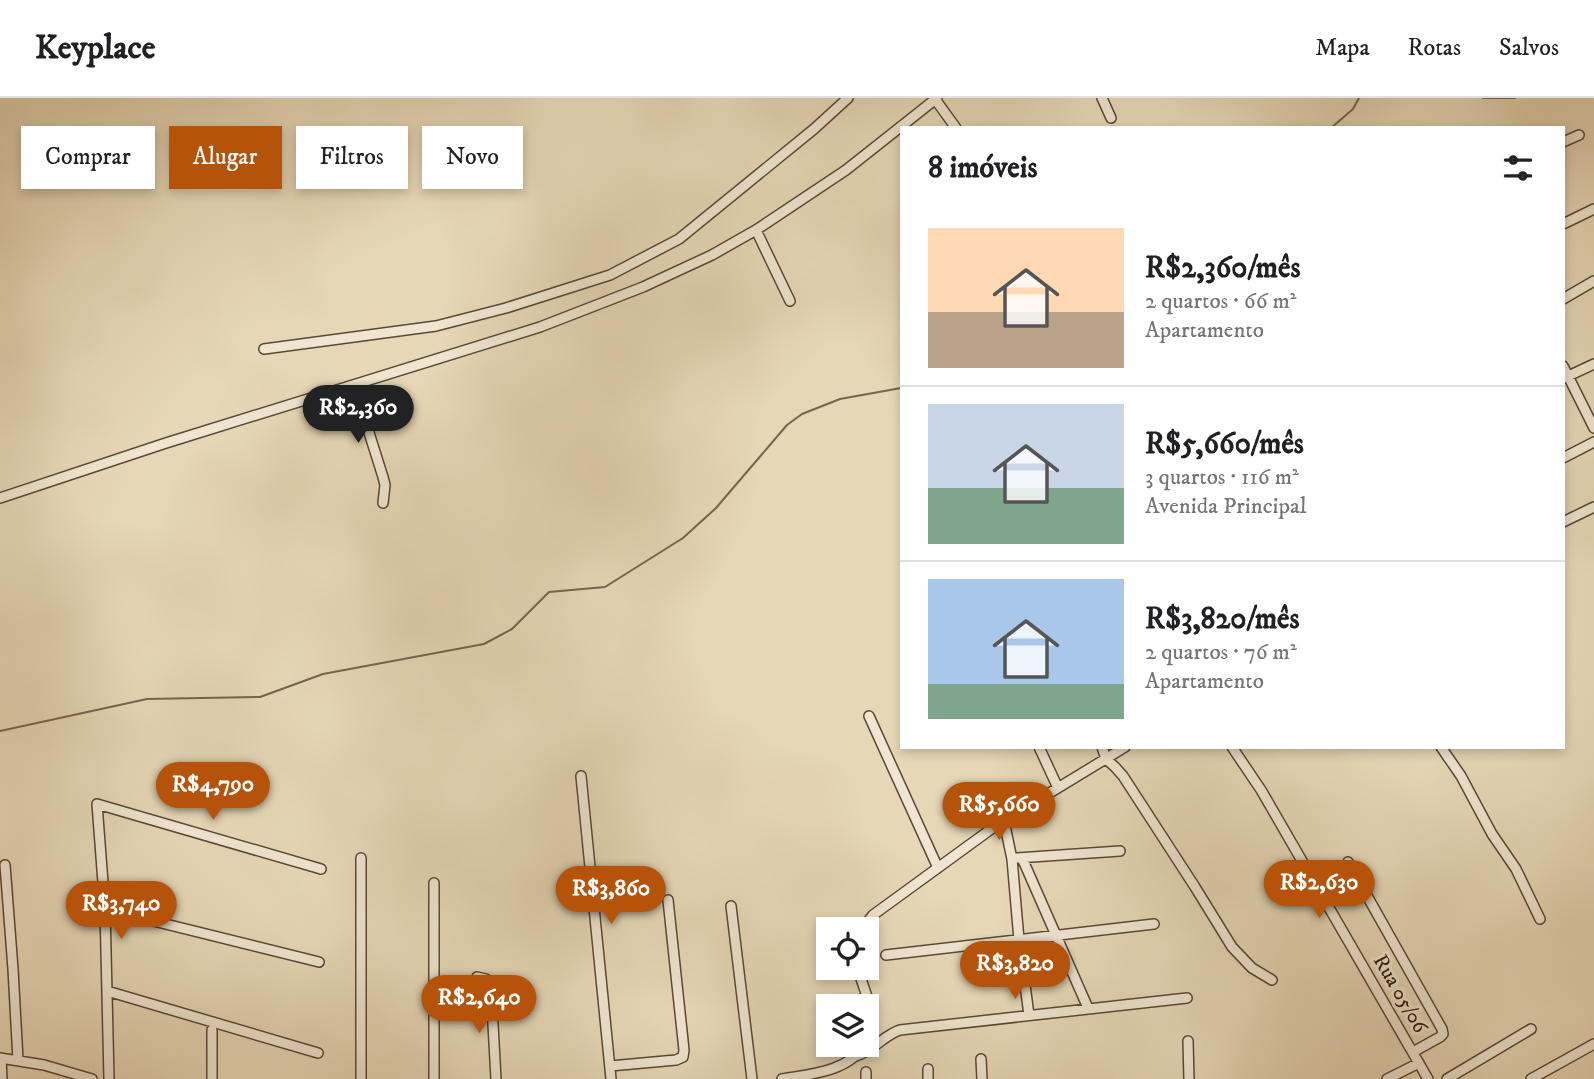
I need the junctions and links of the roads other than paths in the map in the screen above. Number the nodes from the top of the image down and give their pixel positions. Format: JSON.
{"nodes":[{"id":1,"x":848,"y":98,"type":"edge"},
{"id":2,"x":1102,"y":98,"type":"edge"},
{"id":3,"x":936,"y":99,"type":"edge"},
{"id":4,"x":1111,"y":118,"type":"dead end"},
{"id":5,"x":902,"y":126,"type":"edge"},
{"id":6,"x":955,"y":126,"type":"edge"},
{"id":7,"x":900,"y":127,"type":"edge"},
{"id":8,"x":1580,"y":135,"type":"dead end"},
{"id":9,"x":1565,"y":141,"type":"edge"},
{"id":10,"x":1594,"y":209,"type":"edge"},
{"id":11,"x":1565,"y":223,"type":"edge"},
{"id":12,"x":756,"y":230,"type":"junction"},
{"id":13,"x":1594,"y":281,"type":"edge"},
{"id":14,"x":1565,"y":298,"type":"edge"},
{"id":15,"x":790,"y":301,"type":"dead end"},
{"id":16,"x":264,"y":349,"type":"dead end"},
{"id":17,"x":1594,"y":364,"type":"edge"},
{"id":18,"x":1565,"y":378,"type":"edge"},
{"id":19,"x":354,"y":385,"type":"junction"},
{"id":20,"x":1594,"y":428,"type":"edge"},
{"id":21,"x":1594,"y":442,"type":"edge"},
{"id":22,"x":1565,"y":457,"type":"edge"},
{"id":23,"x":0,"y":498,"type":"edge"},
{"id":24,"x":383,"y":503,"type":"dead end"},
{"id":25,"x":1594,"y":507,"type":"edge"},
{"id":26,"x":1565,"y":521,"type":"edge"},
{"id":27,"x":869,"y":716,"type":"dead end"},
{"id":28,"x":1040,"y":749,"type":"edge"},
{"id":29,"x":1103,"y":749,"type":"edge"},
{"id":30,"x":1122,"y":749,"type":"edge"},
{"id":31,"x":1234,"y":749,"type":"edge"},
{"id":32,"x":1442,"y":749,"type":"edge"},
{"id":33,"x":1106,"y":759,"type":"junction"},
{"id":34,"x":581,"y":776,"type":"dead end"},
{"id":35,"x":1058,"y":789,"type":"junction"},
{"id":36,"x":1004,"y":821,"type":"junction"},
{"id":37,"x":1120,"y":851,"type":"dead end"},
{"id":38,"x":361,"y":858,"type":"dead end"},
{"id":39,"x":1017,"y":858,"type":"junction"},
{"id":40,"x":1348,"y":862,"type":"dead end"},
{"id":41,"x":5,"y":865,"type":"dead end"},
{"id":42,"x":938,"y":868,"type":"junction"},
{"id":43,"x":321,"y":869,"type":"dead end"},
{"id":44,"x":434,"y":883,"type":"dead end"},
{"id":45,"x":667,"y":900,"type":"dead end"},
{"id":46,"x":731,"y":906,"type":"dead end"},
{"id":47,"x":105,"y":909,"type":"junction"},
{"id":48,"x":871,"y":917,"type":"edge"},
{"id":49,"x":1540,"y":919,"type":"dead end"},
{"id":50,"x":1154,"y":924,"type":"dead end"},
{"id":51,"x":1056,"y":935,"type":"junction"},
{"id":52,"x":1019,"y":940,"type":"junction"},
{"id":53,"x":886,"y":956,"type":"dead end"},
{"id":54,"x":319,"y":962,"type":"dead end"},
{"id":55,"x":477,"y":977,"type":"dead end"},
{"id":56,"x":1272,"y":981,"type":"dead end"},
{"id":57,"x":107,"y":991,"type":"junction"},
{"id":58,"x":1186,"y":998,"type":"dead end"},
{"id":59,"x":1088,"y":1008,"type":"junction"},
{"id":60,"x":1028,"y":1015,"type":"junction"},
{"id":61,"x":1531,"y":1029,"type":"dead end"},
{"id":62,"x":212,"y":1030,"type":"dead end"},
{"id":63,"x":1188,"y":1041,"type":"dead end"},
{"id":64,"x":879,"y":1043,"type":"edge"},
{"id":65,"x":1594,"y":1044,"type":"edge"},
{"id":66,"x":1413,"y":1052,"type":"junction"},
{"id":67,"x":318,"y":1053,"type":"dead end"},
{"id":68,"x":855,"y":1057,"type":"edge"},
{"id":69,"x":1,"y":1058,"type":"edge"},
{"id":70,"x":981,"y":1059,"type":"dead end"},
{"id":71,"x":18,"y":1060,"type":"junction"},
{"id":72,"x":1419,"y":1063,"type":"junction"},
{"id":73,"x":610,"y":1066,"type":"junction"},
{"id":74,"x":74,"y":1076,"type":"edge"},
{"id":75,"x":2,"y":1079,"type":"edge"},
{"id":76,"x":92,"y":1079,"type":"edge"},
{"id":77,"x":109,"y":1079,"type":"edge"},
{"id":78,"x":212,"y":1079,"type":"edge"},
{"id":79,"x":361,"y":1079,"type":"edge"},
{"id":80,"x":434,"y":1079,"type":"edge"},
{"id":81,"x":496,"y":1079,"type":"edge"},
{"id":82,"x":611,"y":1079,"type":"edge"},
{"id":83,"x":752,"y":1079,"type":"edge"},
{"id":84,"x":782,"y":1079,"type":"edge"},
{"id":85,"x":982,"y":1079,"type":"edge"},
{"id":86,"x":1189,"y":1079,"type":"edge"},
{"id":87,"x":1387,"y":1079,"type":"edge"},
{"id":88,"x":1428,"y":1079,"type":"edge"},
{"id":89,"x":1447,"y":1079,"type":"edge"},
{"id":90,"x":1531,"y":1079,"type":"edge"}],
"edges":[{"from":1,"to":16,"type":"street"},
{"from":2,"to":4,"type":"street"},
{"from":3,"to":5,"type":"street"},
{"from":3,"to":6,"type":"street"},
{"from":7,"to":12,"type":"street"},
{"from":8,"to":9,"type":"street"},
{"from":10,"to":11,"type":"street"},
{"from":12,"to":15,"type":"street"},
{"from":12,"to":19,"type":"street"},
{"from":13,"to":14,"type":"street"},
{"from":17,"to":18,"type":"street"},
{"from":18,"to":20,"type":"street"},
{"from":19,"to":23,"type":"street"},
{"from":19,"to":24,"type":"street"},
{"from":21,"to":22,"type":"street"},
{"from":25,"to":26,"type":"street"},
{"from":27,"to":42,"type":"street"},
{"from":28,"to":35,"type":"street"},
{"from":29,"to":33,"type":"street"},
{"from":30,"to":33,"type":"street"},
{"from":31,"to":66,"type":"street","name":"Rua 05/06"},
{"from":32,"to":49,"type":"street"},
{"from":33,"to":35,"type":"street"},
{"from":33,"to":56,"type":"street"},
{"from":34,"to":73,"type":"street"},
{"from":35,"to":36,"type":"street"},
{"from":36,"to":39,"type":"street"},
{"from":36,"to":42,"type":"street"},
{"from":37,"to":39,"type":"street"},
{"from":38,"to":79,"type":"street"},
{"from":39,"to":51,"type":"street"},
{"from":39,"to":52,"type":"street"},
{"from":40,"to":66,"type":"street"},
{"from":41,"to":71,"type":"street"},
{"from":42,"to":48,"type":"street"},
{"from":43,"to":47,"type":"street"},
{"from":44,"to":80,"type":"street"},
{"from":45,"to":73,"type":"street"},
{"from":46,"to":83,"type":"street"},
{"from":47,"to":54,"type":"street"},
{"from":47,"to":57,"type":"street"},
{"from":50,"to":51,"type":"street"},
{"from":51,"to":52,"type":"street"},
{"from":51,"to":59,"type":"street"},
{"from":52,"to":53,"type":"street"},
{"from":52,"to":60,"type":"street"},
{"from":55,"to":81,"type":"street"},
{"from":57,"to":67,"type":"street"},
{"from":57,"to":77,"type":"street"},
{"from":58,"to":59,"type":"street"},
{"from":59,"to":60,"type":"street"},
{"from":60,"to":64,"type":"street"},
{"from":61,"to":89,"type":"street"},
{"from":62,"to":78,"type":"street"},
{"from":63,"to":86,"type":"street"},
{"from":65,"to":90,"type":"street"},
{"from":66,"to":72,"type":"street","name":"Rua 05/06"},
{"from":68,"to":84,"type":"street"},
{"from":69,"to":71,"type":"street"},
{"from":69,"to":75,"type":"street"},
{"from":70,"to":85,"type":"street"},
{"from":71,"to":74,"type":"street"},
{"from":72,"to":87,"type":"street"},
{"from":72,"to":88,"type":"street","name":"Rua 05/06"},
{"from":73,"to":82,"type":"street"},
{"from":74,"to":76,"type":"street"}]}
